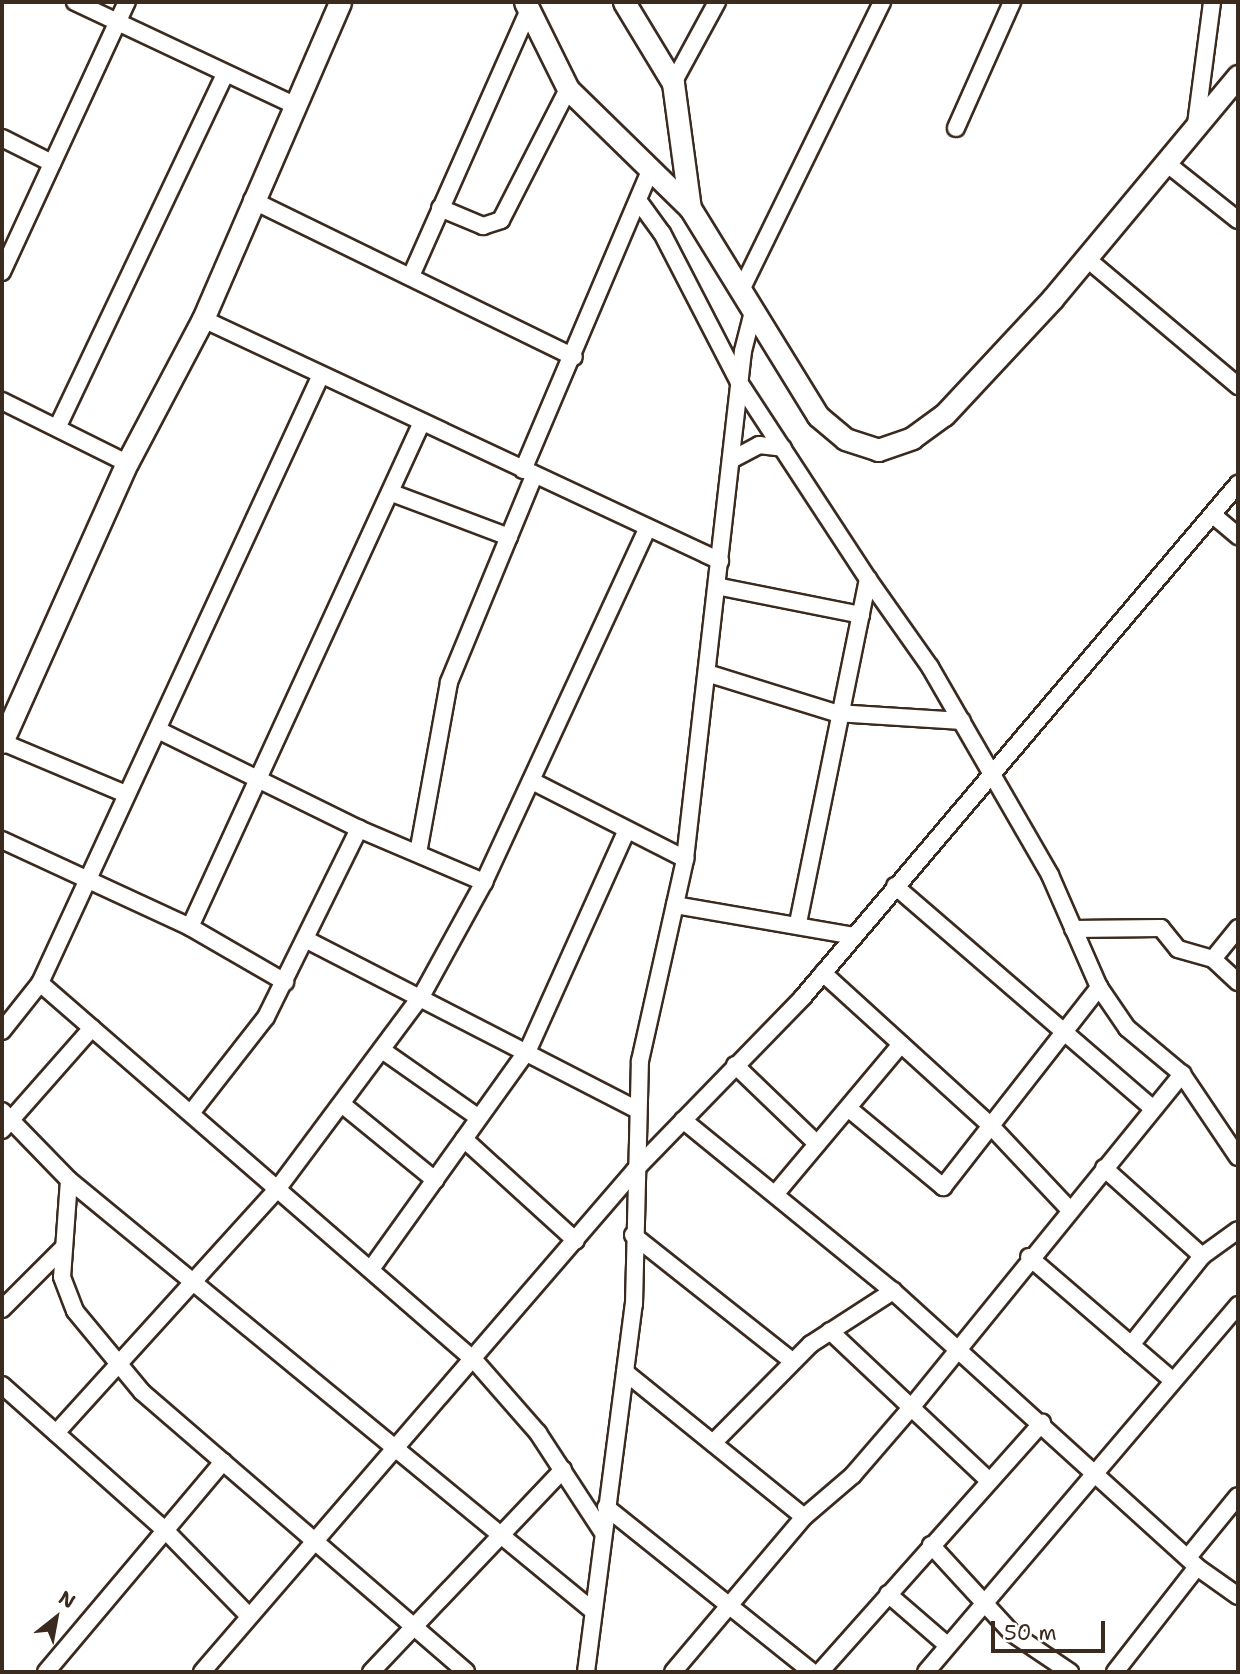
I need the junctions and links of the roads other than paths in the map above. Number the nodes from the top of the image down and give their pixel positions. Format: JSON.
{"nodes":[{"id":1,"x":75,"y":2,"type":"edge"},
{"id":2,"x":127,"y":2,"type":"edge"},
{"id":3,"x":340,"y":2,"type":"edge"},
{"id":4,"x":624,"y":2,"type":"edge"},
{"id":5,"x":718,"y":2,"type":"edge"},
{"id":6,"x":882,"y":2,"type":"edge"},
{"id":7,"x":1012,"y":2,"type":"edge"},
{"id":8,"x":1212,"y":2,"type":"edge"},
{"id":9,"x":526,"y":7,"type":"edge"},
{"id":10,"x":117,"y":22,"type":"junction"},
{"id":11,"x":225,"y":74,"type":"junction"},
{"id":12,"x":1238,"y":76,"type":"edge"},
{"id":13,"x":673,"y":83,"type":"junction"},
{"id":14,"x":568,"y":89,"type":"junction"},
{"id":15,"x":292,"y":104,"type":"junction"},
{"id":16,"x":1196,"y":124,"type":"junction"},
{"id":17,"x":956,"y":128,"type":"dead end"},
{"id":18,"x":2,"y":138,"type":"edge"},
{"id":19,"x":1165,"y":162,"type":"junction"},
{"id":20,"x":52,"y":163,"type":"junction"},
{"id":21,"x":650,"y":171,"type":"junction"},
{"id":22,"x":252,"y":200,"type":"junction"},
{"id":23,"x":640,"y":203,"type":"junction"},
{"id":24,"x":440,"y":208,"type":"junction"},
{"id":25,"x":690,"y":208,"type":"junction"},
{"id":26,"x":1238,"y":220,"type":"edge"},
{"id":27,"x":1086,"y":258,"type":"junction"},
{"id":28,"x":2,"y":272,"type":"edge"},
{"id":29,"x":411,"y":276,"type":"junction"},
{"id":30,"x":743,"y":286,"type":"junction"},
{"id":31,"x":754,"y":308,"type":"junction"},
{"id":32,"x":203,"y":319,"type":"junction"},
{"id":33,"x":574,"y":357,"type":"junction"},
{"id":34,"x":320,"y":377,"type":"junction"},
{"id":35,"x":740,"y":382,"type":"junction"},
{"id":36,"x":1238,"y":386,"type":"edge"},
{"id":37,"x":2,"y":401,"type":"edge"},
{"id":38,"x":422,"y":422,"type":"junction"},
{"id":39,"x":58,"y":426,"type":"junction"},
{"id":40,"x":783,"y":448,"type":"junction"},
{"id":41,"x":733,"y":459,"type":"junction"},
{"id":42,"x":127,"y":463,"type":"junction"},
{"id":43,"x":528,"y":473,"type":"junction"},
{"id":44,"x":1238,"y":484,"type":"edge"},
{"id":45,"x":392,"y":493,"type":"junction"},
{"id":46,"x":1213,"y":515,"type":"junction"},
{"id":47,"x":647,"y":530,"type":"junction"},
{"id":48,"x":1238,"y":536,"type":"edge"},
{"id":49,"x":509,"y":537,"type":"junction"},
{"id":50,"x":720,"y":561,"type":"junction"},
{"id":51,"x":868,"y":579,"type":"junction"},
{"id":52,"x":721,"y":587,"type":"junction"},
{"id":53,"x":861,"y":615,"type":"junction"},
{"id":54,"x":710,"y":674,"type":"junction"},
{"id":55,"x":836,"y":713,"type":"junction"},
{"id":56,"x":962,"y":721,"type":"junction"},
{"id":57,"x":158,"y":730,"type":"junction"},
{"id":58,"x":4,"y":732,"type":"edge"},
{"id":59,"x":988,"y":774,"type":"junction"},
{"id":60,"x":260,"y":780,"type":"junction"},
{"id":61,"x":532,"y":781,"type":"junction"},
{"id":62,"x":126,"y":794,"type":"junction"},
{"id":63,"x":359,"y":829,"type":"junction"},
{"id":64,"x":627,"y":830,"type":"junction"},
{"id":65,"x":2,"y":840,"type":"edge"},
{"id":66,"x":418,"y":853,"type":"junction"},
{"id":67,"x":685,"y":859,"type":"junction"},
{"id":68,"x":85,"y":875,"type":"junction"},
{"id":69,"x":484,"y":881,"type":"junction"},
{"id":70,"x":895,"y":886,"type":"junction"},
{"id":71,"x":675,"y":905,"type":"junction"},
{"id":72,"x":798,"y":924,"type":"junction"},
{"id":73,"x":190,"y":928,"type":"junction"},
{"id":74,"x":1238,"y":928,"type":"edge"},
{"id":75,"x":1073,"y":929,"type":"junction"},
{"id":76,"x":854,"y":936,"type":"junction"},
{"id":77,"x":307,"y":940,"type":"junction"},
{"id":78,"x":1213,"y":959,"type":"junction"},
{"id":79,"x":823,"y":973,"type":"junction"},
{"id":80,"x":285,"y":982,"type":"junction"},
{"id":81,"x":1238,"y":982,"type":"edge"},
{"id":82,"x":40,"y":983,"type":"junction"},
{"id":83,"x":1099,"y":987,"type":"junction"},
{"id":84,"x":422,"y":995,"type":"junction"},
{"id":85,"x":92,"y":1028,"type":"junction"},
{"id":86,"x":2,"y":1031,"type":"edge"},
{"id":87,"x":1063,"y":1032,"type":"junction"},
{"id":88,"x":901,"y":1044,"type":"junction"},
{"id":89,"x":382,"y":1050,"type":"junction"},
{"id":90,"x":528,"y":1050,"type":"junction"},
{"id":91,"x":735,"y":1065,"type":"junction"},
{"id":92,"x":1182,"y":1074,"type":"junction"},
{"id":93,"x":343,"y":1105,"type":"junction"},
{"id":94,"x":848,"y":1108,"type":"junction"},
{"id":95,"x":636,"y":1109,"type":"junction"},
{"id":96,"x":1153,"y":1109,"type":"junction"},
{"id":97,"x":191,"y":1114,"type":"junction"},
{"id":98,"x":479,"y":1118,"type":"junction"},
{"id":99,"x":682,"y":1119,"type":"junction"},
{"id":100,"x":5,"y":1121,"type":"edge"},
{"id":101,"x":990,"y":1125,"type":"junction"},
{"id":102,"x":464,"y":1139,"type":"junction"},
{"id":103,"x":817,"y":1144,"type":"junction"},
{"id":104,"x":1238,"y":1157,"type":"edge"},
{"id":105,"x":1104,"y":1168,"type":"junction"},
{"id":106,"x":635,"y":1170,"type":"junction"},
{"id":107,"x":69,"y":1180,"type":"junction"},
{"id":108,"x":435,"y":1180,"type":"junction"},
{"id":109,"x":278,"y":1188,"type":"junction"},
{"id":110,"x":777,"y":1192,"type":"junction"},
{"id":111,"x":1069,"y":1209,"type":"junction"},
{"id":112,"x":1238,"y":1230,"type":"edge"},
{"id":113,"x":633,"y":1235,"type":"junction"},
{"id":114,"x":576,"y":1241,"type":"junction"},
{"id":115,"x":62,"y":1249,"type":"junction"},
{"id":116,"x":1202,"y":1256,"type":"junction"},
{"id":117,"x":1029,"y":1257,"type":"junction"},
{"id":118,"x":371,"y":1269,"type":"junction"},
{"id":119,"x":193,"y":1282,"type":"junction"},
{"id":120,"x":893,"y":1291,"type":"junction"},
{"id":121,"x":1238,"y":1305,"type":"edge"},
{"id":122,"x":2,"y":1310,"type":"edge"},
{"id":123,"x":830,"y":1331,"type":"junction"},
{"id":124,"x":1131,"y":1345,"type":"junction"},
{"id":125,"x":955,"y":1347,"type":"junction"},
{"id":126,"x":475,"y":1361,"type":"junction"},
{"id":127,"x":792,"y":1361,"type":"junction"},
{"id":128,"x":120,"y":1365,"type":"junction"},
{"id":129,"x":625,"y":1372,"type":"junction"},
{"id":130,"x":1173,"y":1381,"type":"junction"},
{"id":131,"x":2,"y":1385,"type":"edge"},
{"id":132,"x":909,"y":1409,"type":"junction"},
{"id":133,"x":1042,"y":1423,"type":"junction"},
{"id":134,"x":56,"y":1433,"type":"junction"},
{"id":135,"x":713,"y":1443,"type":"junction"},
{"id":136,"x":397,"y":1448,"type":"junction"},
{"id":137,"x":223,"y":1462,"type":"junction"},
{"id":138,"x":563,"y":1470,"type":"junction"},
{"id":139,"x":1097,"y":1470,"type":"junction"},
{"id":140,"x":989,"y":1480,"type":"junction"},
{"id":141,"x":1238,"y":1496,"type":"edge"},
{"id":142,"x":606,"y":1507,"type":"junction"},
{"id":143,"x":804,"y":1517,"type":"junction"},
{"id":144,"x":165,"y":1531,"type":"junction"},
{"id":145,"x":602,"y":1531,"type":"junction"},
{"id":146,"x":502,"y":1534,"type":"junction"},
{"id":147,"x":314,"y":1540,"type":"junction"},
{"id":148,"x":931,"y":1545,"type":"junction"},
{"id":149,"x":1193,"y":1562,"type":"junction"},
{"id":150,"x":888,"y":1594,"type":"junction"},
{"id":151,"x":1238,"y":1596,"type":"edge"},
{"id":152,"x":988,"y":1603,"type":"junction"},
{"id":153,"x":730,"y":1605,"type":"junction"},
{"id":154,"x":592,"y":1610,"type":"junction"},
{"id":155,"x":248,"y":1615,"type":"junction"},
{"id":156,"x":414,"y":1627,"type":"junction"},
{"id":157,"x":947,"y":1645,"type":"junction"},
{"id":158,"x":46,"y":1672,"type":"edge"},
{"id":159,"x":202,"y":1672,"type":"edge"},
{"id":160,"x":371,"y":1672,"type":"edge"},
{"id":161,"x":466,"y":1672,"type":"edge"},
{"id":162,"x":586,"y":1672,"type":"edge"},
{"id":163,"x":673,"y":1672,"type":"edge"},
{"id":164,"x":812,"y":1672,"type":"edge"},
{"id":165,"x":820,"y":1672,"type":"edge"},
{"id":166,"x":926,"y":1672,"type":"edge"},
{"id":167,"x":1070,"y":1672,"type":"edge"},
{"id":168,"x":1115,"y":1672,"type":"edge"}],
"edges":[{"from":1,"to":10,"type":"street"},
{"from":2,"to":10,"type":"street"},
{"from":3,"to":15,"type":"street"},
{"from":4,"to":13,"type":"street"},
{"from":5,"to":13,"type":"street"},
{"from":6,"to":30,"type":"street"},
{"from":7,"to":17,"type":"street"},
{"from":8,"to":16,"type":"street"},
{"from":9,"to":14,"type":"street"},
{"from":9,"to":24,"type":"street"},
{"from":10,"to":11,"type":"street"},
{"from":10,"to":20,"type":"street"},
{"from":11,"to":15,"type":"street"},
{"from":11,"to":39,"type":"street"},
{"from":12,"to":16,"type":"street"},
{"from":13,"to":25,"type":"street"},
{"from":14,"to":21,"type":"street"},
{"from":14,"to":24,"type":"street"},
{"from":15,"to":22,"type":"street"},
{"from":16,"to":19,"type":"street"},
{"from":18,"to":20,"type":"street"},
{"from":19,"to":26,"type":"street"},
{"from":19,"to":27,"type":"street"},
{"from":20,"to":28,"type":"street"},
{"from":21,"to":23,"type":"street"},
{"from":21,"to":25,"type":"street"},
{"from":22,"to":29,"type":"street"},
{"from":22,"to":32,"type":"street"},
{"from":23,"to":33,"type":"street"},
{"from":23,"to":35,"type":"street"},
{"from":24,"to":29,"type":"street"},
{"from":25,"to":30,"type":"street"},
{"from":27,"to":31,"type":"street"},
{"from":27,"to":36,"type":"street"},
{"from":29,"to":33,"type":"street"},
{"from":30,"to":31,"type":"street"},
{"from":31,"to":35,"type":"street"},
{"from":32,"to":34,"type":"street"},
{"from":32,"to":42,"type":"street"},
{"from":33,"to":43,"type":"street"},
{"from":34,"to":38,"type":"street"},
{"from":34,"to":57,"type":"street"},
{"from":35,"to":40,"type":"street"},
{"from":35,"to":41,"type":"street"},
{"from":37,"to":39,"type":"street"},
{"from":38,"to":43,"type":"street"},
{"from":38,"to":45,"type":"street"},
{"from":39,"to":42,"type":"street"},
{"from":40,"to":41,"type":"street"},
{"from":40,"to":51,"type":"street"},
{"from":41,"to":50,"type":"street"},
{"from":42,"to":58,"type":"street"},
{"from":43,"to":47,"type":"street"},
{"from":43,"to":49,"type":"street"},
{"from":44,"to":46,"type":"street"},
{"from":45,"to":49,"type":"street"},
{"from":45,"to":60,"type":"street"},
{"from":46,"to":48,"type":"street"},
{"from":46,"to":59,"type":"street"},
{"from":47,"to":50,"type":"street"},
{"from":47,"to":61,"type":"street"},
{"from":49,"to":66,"type":"street"},
{"from":50,"to":52,"type":"street"},
{"from":51,"to":53,"type":"street"},
{"from":51,"to":56,"type":"street"},
{"from":52,"to":53,"type":"street"},
{"from":52,"to":54,"type":"street"},
{"from":53,"to":55,"type":"street"},
{"from":54,"to":55,"type":"street"},
{"from":54,"to":67,"type":"street"},
{"from":55,"to":56,"type":"street"},
{"from":55,"to":72,"type":"street"},
{"from":56,"to":59,"type":"street"},
{"from":57,"to":60,"type":"street"},
{"from":57,"to":62,"type":"street"},
{"from":58,"to":62,"type":"street"},
{"from":59,"to":70,"type":"street"},
{"from":59,"to":75,"type":"street"},
{"from":60,"to":63,"type":"street"},
{"from":60,"to":73,"type":"street"},
{"from":61,"to":64,"type":"street"},
{"from":61,"to":69,"type":"street"},
{"from":62,"to":68,"type":"street"},
{"from":63,"to":66,"type":"street"},
{"from":63,"to":77,"type":"street"},
{"from":64,"to":67,"type":"street"},
{"from":64,"to":90,"type":"street"},
{"from":65,"to":68,"type":"street"},
{"from":66,"to":69,"type":"street"},
{"from":67,"to":71,"type":"street"},
{"from":68,"to":73,"type":"street"},
{"from":68,"to":82,"type":"street"},
{"from":69,"to":84,"type":"street"},
{"from":70,"to":76,"type":"street"},
{"from":70,"to":87,"type":"street"},
{"from":71,"to":72,"type":"street"},
{"from":71,"to":95,"type":"street"},
{"from":72,"to":76,"type":"street"},
{"from":73,"to":80,"type":"street"},
{"from":74,"to":78,"type":"street"},
{"from":75,"to":78,"type":"street"},
{"from":75,"to":83,"type":"street"},
{"from":76,"to":79,"type":"street"},
{"from":77,"to":80,"type":"street"},
{"from":77,"to":84,"type":"street"},
{"from":78,"to":81,"type":"street"},
{"from":79,"to":88,"type":"street"},
{"from":79,"to":91,"type":"street"},
{"from":80,"to":97,"type":"street"},
{"from":82,"to":85,"type":"street"},
{"from":82,"to":86,"type":"street"},
{"from":83,"to":87,"type":"street"},
{"from":83,"to":92,"type":"street"},
{"from":84,"to":89,"type":"street"},
{"from":84,"to":90,"type":"street"},
{"from":85,"to":97,"type":"street"},
{"from":85,"to":100,"type":"street"},
{"from":87,"to":96,"type":"street"},
{"from":87,"to":101,"type":"street"},
{"from":88,"to":94,"type":"street"},
{"from":88,"to":101,"type":"street"},
{"from":89,"to":93,"type":"street"},
{"from":89,"to":98,"type":"street"},
{"from":90,"to":95,"type":"street"},
{"from":90,"to":98,"type":"street"},
{"from":91,"to":99,"type":"street"},
{"from":91,"to":103,"type":"street"},
{"from":92,"to":96,"type":"street"},
{"from":92,"to":104,"type":"street"},
{"from":93,"to":108,"type":"street"},
{"from":93,"to":109,"type":"street"},
{"from":94,"to":101,"type":"street"},
{"from":94,"to":103,"type":"street"},
{"from":95,"to":106,"type":"street"},
{"from":96,"to":105,"type":"street"},
{"from":97,"to":109,"type":"street"},
{"from":98,"to":102,"type":"street"},
{"from":99,"to":106,"type":"street"},
{"from":99,"to":110,"type":"street"},
{"from":100,"to":107,"type":"street"},
{"from":101,"to":111,"type":"street"},
{"from":102,"to":108,"type":"street"},
{"from":102,"to":114,"type":"street"},
{"from":103,"to":110,"type":"street"},
{"from":105,"to":111,"type":"street"},
{"from":105,"to":116,"type":"street"},
{"from":106,"to":113,"type":"street"},
{"from":106,"to":114,"type":"street"},
{"from":107,"to":115,"type":"street"},
{"from":107,"to":119,"type":"street"},
{"from":108,"to":118,"type":"street"},
{"from":109,"to":118,"type":"street"},
{"from":109,"to":119,"type":"street"},
{"from":110,"to":120,"type":"street"},
{"from":111,"to":117,"type":"street"},
{"from":112,"to":116,"type":"street"},
{"from":113,"to":127,"type":"street"},
{"from":113,"to":129,"type":"street"},
{"from":114,"to":126,"type":"street"},
{"from":115,"to":122,"type":"street"},
{"from":115,"to":128,"type":"street"},
{"from":116,"to":124,"type":"street"},
{"from":117,"to":124,"type":"street"},
{"from":117,"to":125,"type":"street"},
{"from":118,"to":126,"type":"street"},
{"from":119,"to":128,"type":"street"},
{"from":119,"to":136,"type":"street"},
{"from":120,"to":123,"type":"street"},
{"from":120,"to":125,"type":"street"},
{"from":121,"to":130,"type":"street"},
{"from":123,"to":127,"type":"street"},
{"from":123,"to":132,"type":"street"},
{"from":124,"to":130,"type":"street"},
{"from":125,"to":132,"type":"street"},
{"from":125,"to":133,"type":"street"},
{"from":126,"to":136,"type":"street"},
{"from":126,"to":138,"type":"street"},
{"from":127,"to":135,"type":"street"},
{"from":128,"to":134,"type":"street"},
{"from":128,"to":137,"type":"street"},
{"from":129,"to":135,"type":"street"},
{"from":129,"to":142,"type":"street"},
{"from":130,"to":139,"type":"street"},
{"from":131,"to":134,"type":"street"},
{"from":132,"to":140,"type":"street"},
{"from":132,"to":143,"type":"street"},
{"from":133,"to":139,"type":"street"},
{"from":133,"to":140,"type":"street"},
{"from":134,"to":144,"type":"street"},
{"from":135,"to":143,"type":"street"},
{"from":136,"to":146,"type":"street"},
{"from":136,"to":147,"type":"street"},
{"from":137,"to":144,"type":"street"},
{"from":137,"to":147,"type":"street"},
{"from":138,"to":145,"type":"street"},
{"from":138,"to":146,"type":"street"},
{"from":139,"to":149,"type":"street"},
{"from":139,"to":152,"type":"street"},
{"from":140,"to":148,"type":"street"},
{"from":141,"to":149,"type":"street"},
{"from":142,"to":145,"type":"street"},
{"from":142,"to":153,"type":"street"},
{"from":143,"to":153,"type":"street"},
{"from":144,"to":155,"type":"street"},
{"from":144,"to":158,"type":"street"},
{"from":145,"to":154,"type":"street"},
{"from":146,"to":154,"type":"street"},
{"from":146,"to":156,"type":"street"},
{"from":147,"to":155,"type":"street"},
{"from":147,"to":156,"type":"street"},
{"from":148,"to":150,"type":"street"},
{"from":148,"to":152,"type":"street"},
{"from":149,"to":151,"type":"street"},
{"from":149,"to":168,"type":"street"},
{"from":150,"to":157,"type":"street"},
{"from":150,"to":165,"type":"street"},
{"from":152,"to":157,"type":"street"},
{"from":152,"to":167,"type":"street"},
{"from":153,"to":163,"type":"street"},
{"from":153,"to":164,"type":"street"},
{"from":154,"to":162,"type":"street"},
{"from":155,"to":159,"type":"street"},
{"from":156,"to":160,"type":"street"},
{"from":156,"to":161,"type":"street"},
{"from":157,"to":166,"type":"street"}]}
